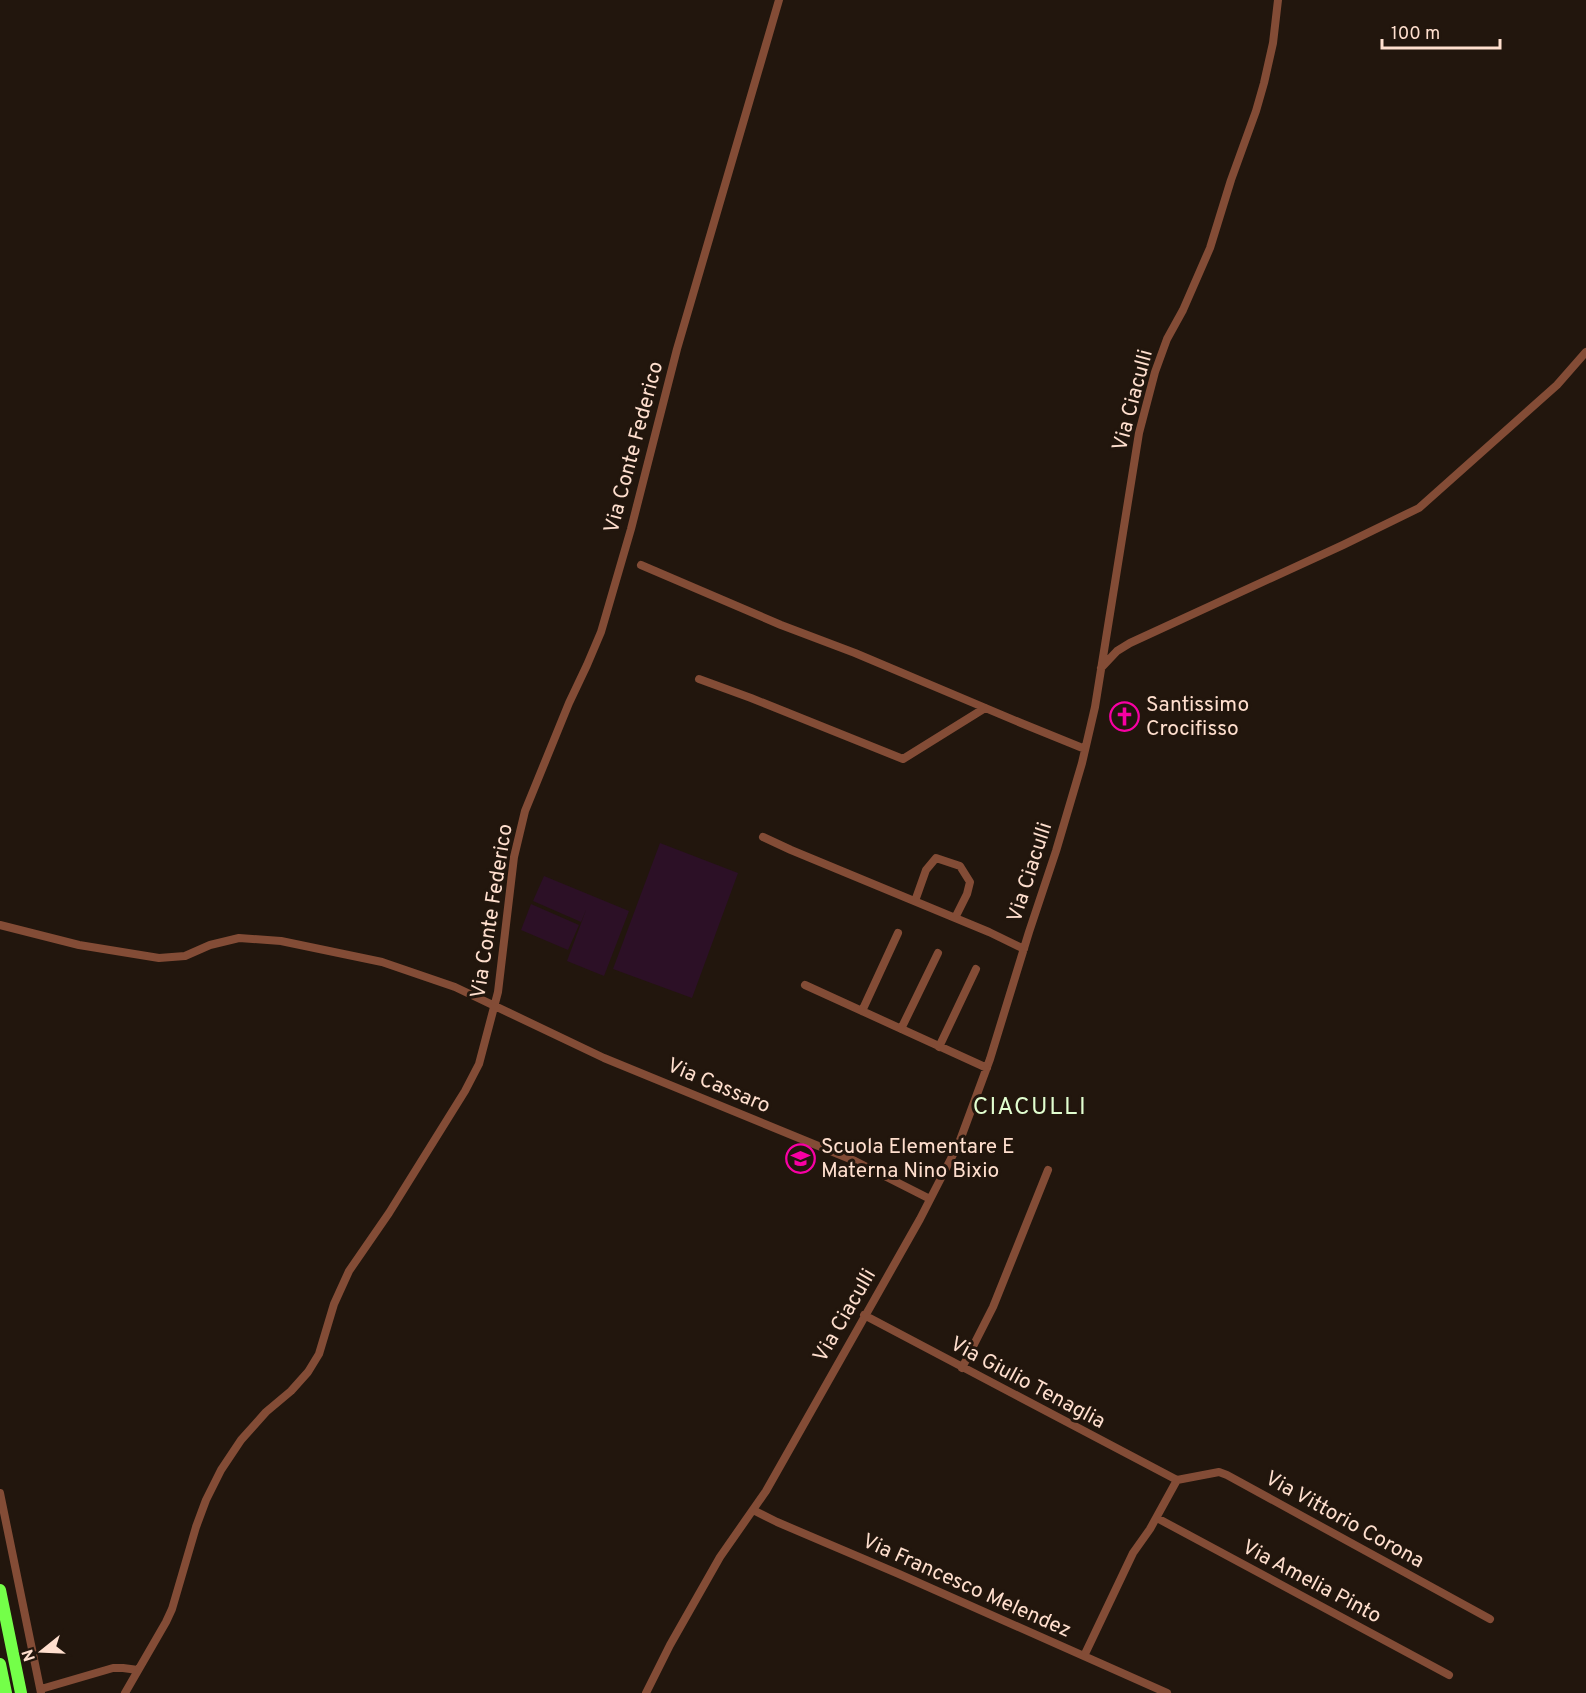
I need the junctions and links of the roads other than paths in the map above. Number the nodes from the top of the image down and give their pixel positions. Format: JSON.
{"nodes":[{"id":1,"x":779,"y":0,"type":"edge"},
{"id":2,"x":1278,"y":0,"type":"edge"},
{"id":3,"x":1586,"y":352,"type":"edge"},
{"id":4,"x":641,"y":565,"type":"dead end"},
{"id":5,"x":1100,"y":669,"type":"junction"},
{"id":6,"x":699,"y":679,"type":"dead end"},
{"id":7,"x":985,"y":708,"type":"junction"},
{"id":8,"x":1085,"y":748,"type":"junction"},
{"id":9,"x":763,"y":837,"type":"dead end"},
{"id":10,"x":915,"y":901,"type":"junction"},
{"id":11,"x":955,"y":918,"type":"junction"},
{"id":12,"x":0,"y":925,"type":"edge"},
{"id":13,"x":898,"y":933,"type":"dead end"},
{"id":14,"x":1024,"y":949,"type":"junction"},
{"id":15,"x":938,"y":953,"type":"dead end"},
{"id":16,"x":976,"y":969,"type":"dead end"},
{"id":17,"x":805,"y":985,"type":"dead end"},
{"id":18,"x":494,"y":1006,"type":"junction"},
{"id":19,"x":862,"y":1011,"type":"junction"},
{"id":20,"x":901,"y":1029,"type":"junction"},
{"id":21,"x":939,"y":1047,"type":"junction"},
{"id":22,"x":987,"y":1068,"type":"junction"},
{"id":23,"x":1048,"y":1170,"type":"dead end"},
{"id":24,"x":930,"y":1199,"type":"junction"},
{"id":25,"x":864,"y":1315,"type":"junction"},
{"id":26,"x":962,"y":1368,"type":"junction"},
{"id":27,"x":1177,"y":1480,"type":"junction"},
{"id":28,"x":0,"y":1493,"type":"edge"},
{"id":29,"x":753,"y":1510,"type":"junction"},
{"id":30,"x":1156,"y":1518,"type":"junction"},
{"id":31,"x":0,"y":1590,"type":"edge"},
{"id":32,"x":1491,"y":1619,"type":"dead end"},
{"id":33,"x":1084,"y":1656,"type":"junction"},
{"id":34,"x":0,"y":1664,"type":"edge"},
{"id":35,"x":138,"y":1670,"type":"junction"},
{"id":36,"x":1449,"y":1675,"type":"dead end"},
{"id":37,"x":41,"y":1691,"type":"edge"},
{"id":38,"x":6,"y":1693,"type":"edge"},
{"id":39,"x":21,"y":1693,"type":"edge"},
{"id":40,"x":127,"y":1693,"type":"edge"},
{"id":41,"x":646,"y":1693,"type":"edge"},
{"id":42,"x":1167,"y":1693,"type":"edge"}],
"edges":[{"from":1,"to":18,"type":"street","name":"Via Conte Federico"},
{"from":2,"to":5,"type":"street","name":"Via Ciaculli"},
{"from":3,"to":5,"type":"street"},
{"from":4,"to":7,"type":"street"},
{"from":5,"to":8,"type":"street","name":"Via Ciaculli"},
{"from":6,"to":7,"type":"street"},
{"from":7,"to":8,"type":"street"},
{"from":8,"to":14,"type":"street","name":"Via Ciaculli"},
{"from":9,"to":10,"type":"street"},
{"from":10,"to":11,"type":"street"},
{"from":10,"to":11,"type":"street"},
{"from":11,"to":14,"type":"street"},
{"from":12,"to":18,"type":"street","name":"Via Cassaro"},
{"from":13,"to":19,"type":"street"},
{"from":14,"to":22,"type":"street","name":"Via Ciaculli"},
{"from":15,"to":20,"type":"street"},
{"from":16,"to":21,"type":"street"},
{"from":17,"to":19,"type":"street"},
{"from":18,"to":24,"type":"street","name":"Via Cassaro"},
{"from":18,"to":35,"type":"street","name":"Via Conte Federico"},
{"from":19,"to":20,"type":"street"},
{"from":20,"to":21,"type":"street"},
{"from":21,"to":22,"type":"street"},
{"from":22,"to":24,"type":"street","name":"Via Ciaculli"},
{"from":23,"to":26,"type":"street"},
{"from":24,"to":25,"type":"street","name":"Via Ciaculli"},
{"from":25,"to":26,"type":"street","name":"Via Giulio Tenaglia"},
{"from":25,"to":29,"type":"street","name":"Via Ciaculli"},
{"from":26,"to":27,"type":"street","name":"Via Giulio Tenaglia"},
{"from":27,"to":30,"type":"street"},
{"from":27,"to":32,"type":"street","name":"Via Vittorio Corona"},
{"from":28,"to":37,"type":"street"},
{"from":29,"to":33,"type":"street","name":"Via Francesco Melendez"},
{"from":29,"to":41,"type":"street","name":"Via Ciaculli"},
{"from":30,"to":33,"type":"street"},
{"from":30,"to":36,"type":"street","name":"Via Amelia Pinto"},
{"from":31,"to":39,"type":"highway"},
{"from":33,"to":42,"type":"street","name":"Via Francesco Melendez"},
{"from":34,"to":38,"type":"highway"},
{"from":35,"to":37,"type":"street"},
{"from":35,"to":40,"type":"street","name":"Via Conte Federico"}]}
